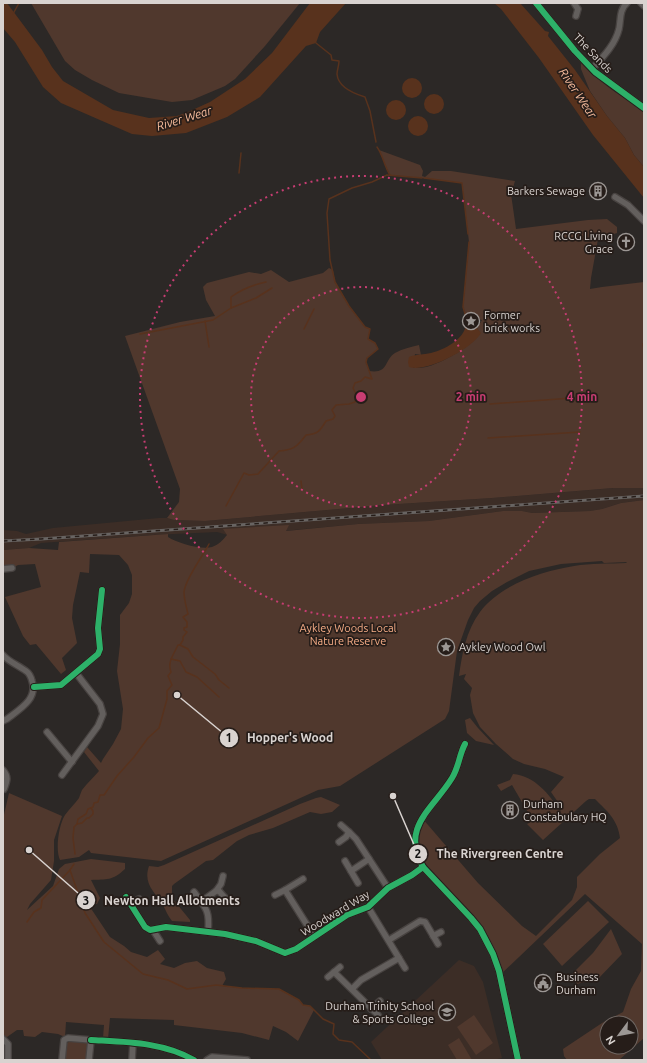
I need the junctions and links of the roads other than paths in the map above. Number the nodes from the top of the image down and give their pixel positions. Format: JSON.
{"nodes":[{"id":1,"x":536,"y":3,"type":"edge"},
{"id":2,"x":574,"y":3,"type":"edge"},
{"id":3,"x":627,"y":3,"type":"edge"},
{"id":4,"x":642,"y":3,"type":"edge"},
{"id":5,"x":644,"y":6,"type":"edge"},
{"id":6,"x":576,"y":16,"type":"dead end"},
{"id":7,"x":592,"y":69,"type":"junction"},
{"id":8,"x":644,"y":108,"type":"edge"},
{"id":9,"x":615,"y":197,"type":"dead end"},
{"id":10,"x":644,"y":221,"type":"edge"},
{"id":11,"x":12,"y":568,"type":"dead end"},
{"id":12,"x":3,"y":569,"type":"edge"},
{"id":13,"x":102,"y":590,"type":"dead end"},
{"id":14,"x":3,"y":654,"type":"edge"},
{"id":15,"x":76,"y":673,"type":"junction"},
{"id":16,"x":34,"y":688,"type":"junction"},
{"id":17,"x":3,"y":721,"type":"edge"},
{"id":18,"x":47,"y":732,"type":"dead end"},
{"id":19,"x":465,"y":744,"type":"dead end"},
{"id":20,"x":72,"y":762,"type":"junction"},
{"id":21,"x":3,"y":770,"type":"edge"},
{"id":22,"x":62,"y":775,"type":"dead end"},
{"id":23,"x":4,"y":789,"type":"dead end"},
{"id":24,"x":341,"y":825,"type":"dead end"},
{"id":25,"x":350,"y":832,"type":"junction"},
{"id":26,"x":339,"y":842,"type":"dead end"},
{"id":27,"x":369,"y":859,"type":"junction"},
{"id":28,"x":345,"y":861,"type":"dead end"},
{"id":29,"x":423,"y":867,"type":"junction"},
{"id":30,"x":351,"y":871,"type":"junction"},
{"id":31,"x":223,"y":876,"type":"dead end"},
{"id":32,"x":302,"y":879,"type":"dead end"},
{"id":33,"x":358,"y":883,"type":"dead end"},
{"id":34,"x":388,"y":888,"type":"junction"},
{"id":35,"x":285,"y":890,"type":"junction"},
{"id":36,"x":216,"y":891,"type":"junction"},
{"id":37,"x":194,"y":892,"type":"dead end"},
{"id":38,"x":275,"y":895,"type":"dead end"},
{"id":39,"x":126,"y":896,"type":"dead end"},
{"id":40,"x":140,"y":899,"type":"dead end"},
{"id":41,"x":226,"y":899,"type":"dead end"},
{"id":42,"x":201,"y":902,"type":"junction"},
{"id":43,"x":131,"y":904,"type":"junction"},
{"id":44,"x":368,"y":907,"type":"junction"},
{"id":45,"x":153,"y":930,"type":"junction"},
{"id":46,"x":208,"y":931,"type":"junction"},
{"id":47,"x":441,"y":932,"type":"dead end"},
{"id":48,"x":314,"y":936,"type":"junction"},
{"id":49,"x":433,"y":936,"type":"junction"},
{"id":50,"x":389,"y":940,"type":"junction"},
{"id":51,"x":160,"y":941,"type":"dead end"},
{"id":52,"x":438,"y":944,"type":"dead end"},
{"id":53,"x":399,"y":958,"type":"junction"},
{"id":54,"x":340,"y":967,"type":"dead end"},
{"id":55,"x":405,"y":968,"type":"dead end"},
{"id":56,"x":334,"y":972,"type":"junction"},
{"id":57,"x":328,"y":977,"type":"dead end"},
{"id":58,"x":352,"y":989,"type":"junction"},
{"id":59,"x":380,"y":1001,"type":"dead end"},
{"id":60,"x":372,"y":1009,"type":"junction"},
{"id":61,"x":378,"y":1015,"type":"dead end"},
{"id":62,"x":3,"y":1039,"type":"edge"},
{"id":63,"x":91,"y":1040,"type":"junction"},
{"id":64,"x":133,"y":1043,"type":"junction"},
{"id":65,"x":8,"y":1060,"type":"edge"},
{"id":66,"x":62,"y":1060,"type":"edge"},
{"id":67,"x":90,"y":1060,"type":"edge"},
{"id":68,"x":132,"y":1060,"type":"edge"},
{"id":69,"x":194,"y":1060,"type":"edge"},
{"id":70,"x":207,"y":1060,"type":"edge"},
{"id":71,"x":247,"y":1060,"type":"edge"},
{"id":72,"x":517,"y":1060,"type":"edge"}],
"edges":[{"from":1,"to":7,"type":"street","name":"The Sands"},
{"from":2,"to":6,"type":"street"},
{"from":3,"to":7,"type":"street"},
{"from":4,"to":5,"type":"street"},
{"from":7,"to":8,"type":"street","name":"The Sands"},
{"from":9,"to":10,"type":"street"},
{"from":11,"to":12,"type":"street"},
{"from":13,"to":15,"type":"street"},
{"from":14,"to":16,"type":"street"},
{"from":15,"to":16,"type":"street"},
{"from":15,"to":20,"type":"street"},
{"from":16,"to":17,"type":"street"},
{"from":18,"to":20,"type":"street"},
{"from":19,"to":29,"type":"street"},
{"from":20,"to":22,"type":"street"},
{"from":21,"to":23,"type":"street"},
{"from":24,"to":25,"type":"street"},
{"from":25,"to":26,"type":"street"},
{"from":25,"to":27,"type":"street"},
{"from":27,"to":30,"type":"street"},
{"from":27,"to":34,"type":"street"},
{"from":28,"to":30,"type":"street"},
{"from":29,"to":34,"type":"street","name":"Woodward Way"},
{"from":29,"to":72,"type":"street"},
{"from":30,"to":33,"type":"street"},
{"from":31,"to":36,"type":"street"},
{"from":32,"to":35,"type":"street"},
{"from":34,"to":44,"type":"street","name":"Woodward Way"},
{"from":35,"to":38,"type":"street"},
{"from":35,"to":48,"type":"street"},
{"from":36,"to":41,"type":"street"},
{"from":36,"to":42,"type":"street"},
{"from":37,"to":42,"type":"street"},
{"from":39,"to":43,"type":"street"},
{"from":40,"to":43,"type":"street"},
{"from":42,"to":46,"type":"street"},
{"from":43,"to":45,"type":"street"},
{"from":44,"to":48,"type":"street","name":"Woodward Way"},
{"from":44,"to":50,"type":"street"},
{"from":45,"to":46,"type":"street","name":"Woodward Way"},
{"from":45,"to":51,"type":"street"},
{"from":46,"to":48,"type":"street","name":"Woodward Way"},
{"from":47,"to":49,"type":"street"},
{"from":49,"to":50,"type":"street"},
{"from":49,"to":52,"type":"street"},
{"from":50,"to":53,"type":"street"},
{"from":53,"to":55,"type":"street"},
{"from":53,"to":58,"type":"street"},
{"from":54,"to":56,"type":"street"},
{"from":56,"to":57,"type":"street"},
{"from":56,"to":58,"type":"street"},
{"from":58,"to":60,"type":"street"},
{"from":59,"to":60,"type":"street"},
{"from":60,"to":61,"type":"street"},
{"from":62,"to":65,"type":"street"},
{"from":63,"to":64,"type":"street"},
{"from":63,"to":66,"type":"street"},
{"from":63,"to":67,"type":"street"},
{"from":64,"to":68,"type":"street"},
{"from":64,"to":69,"type":"street"},
{"from":70,"to":71,"type":"street"}]}
